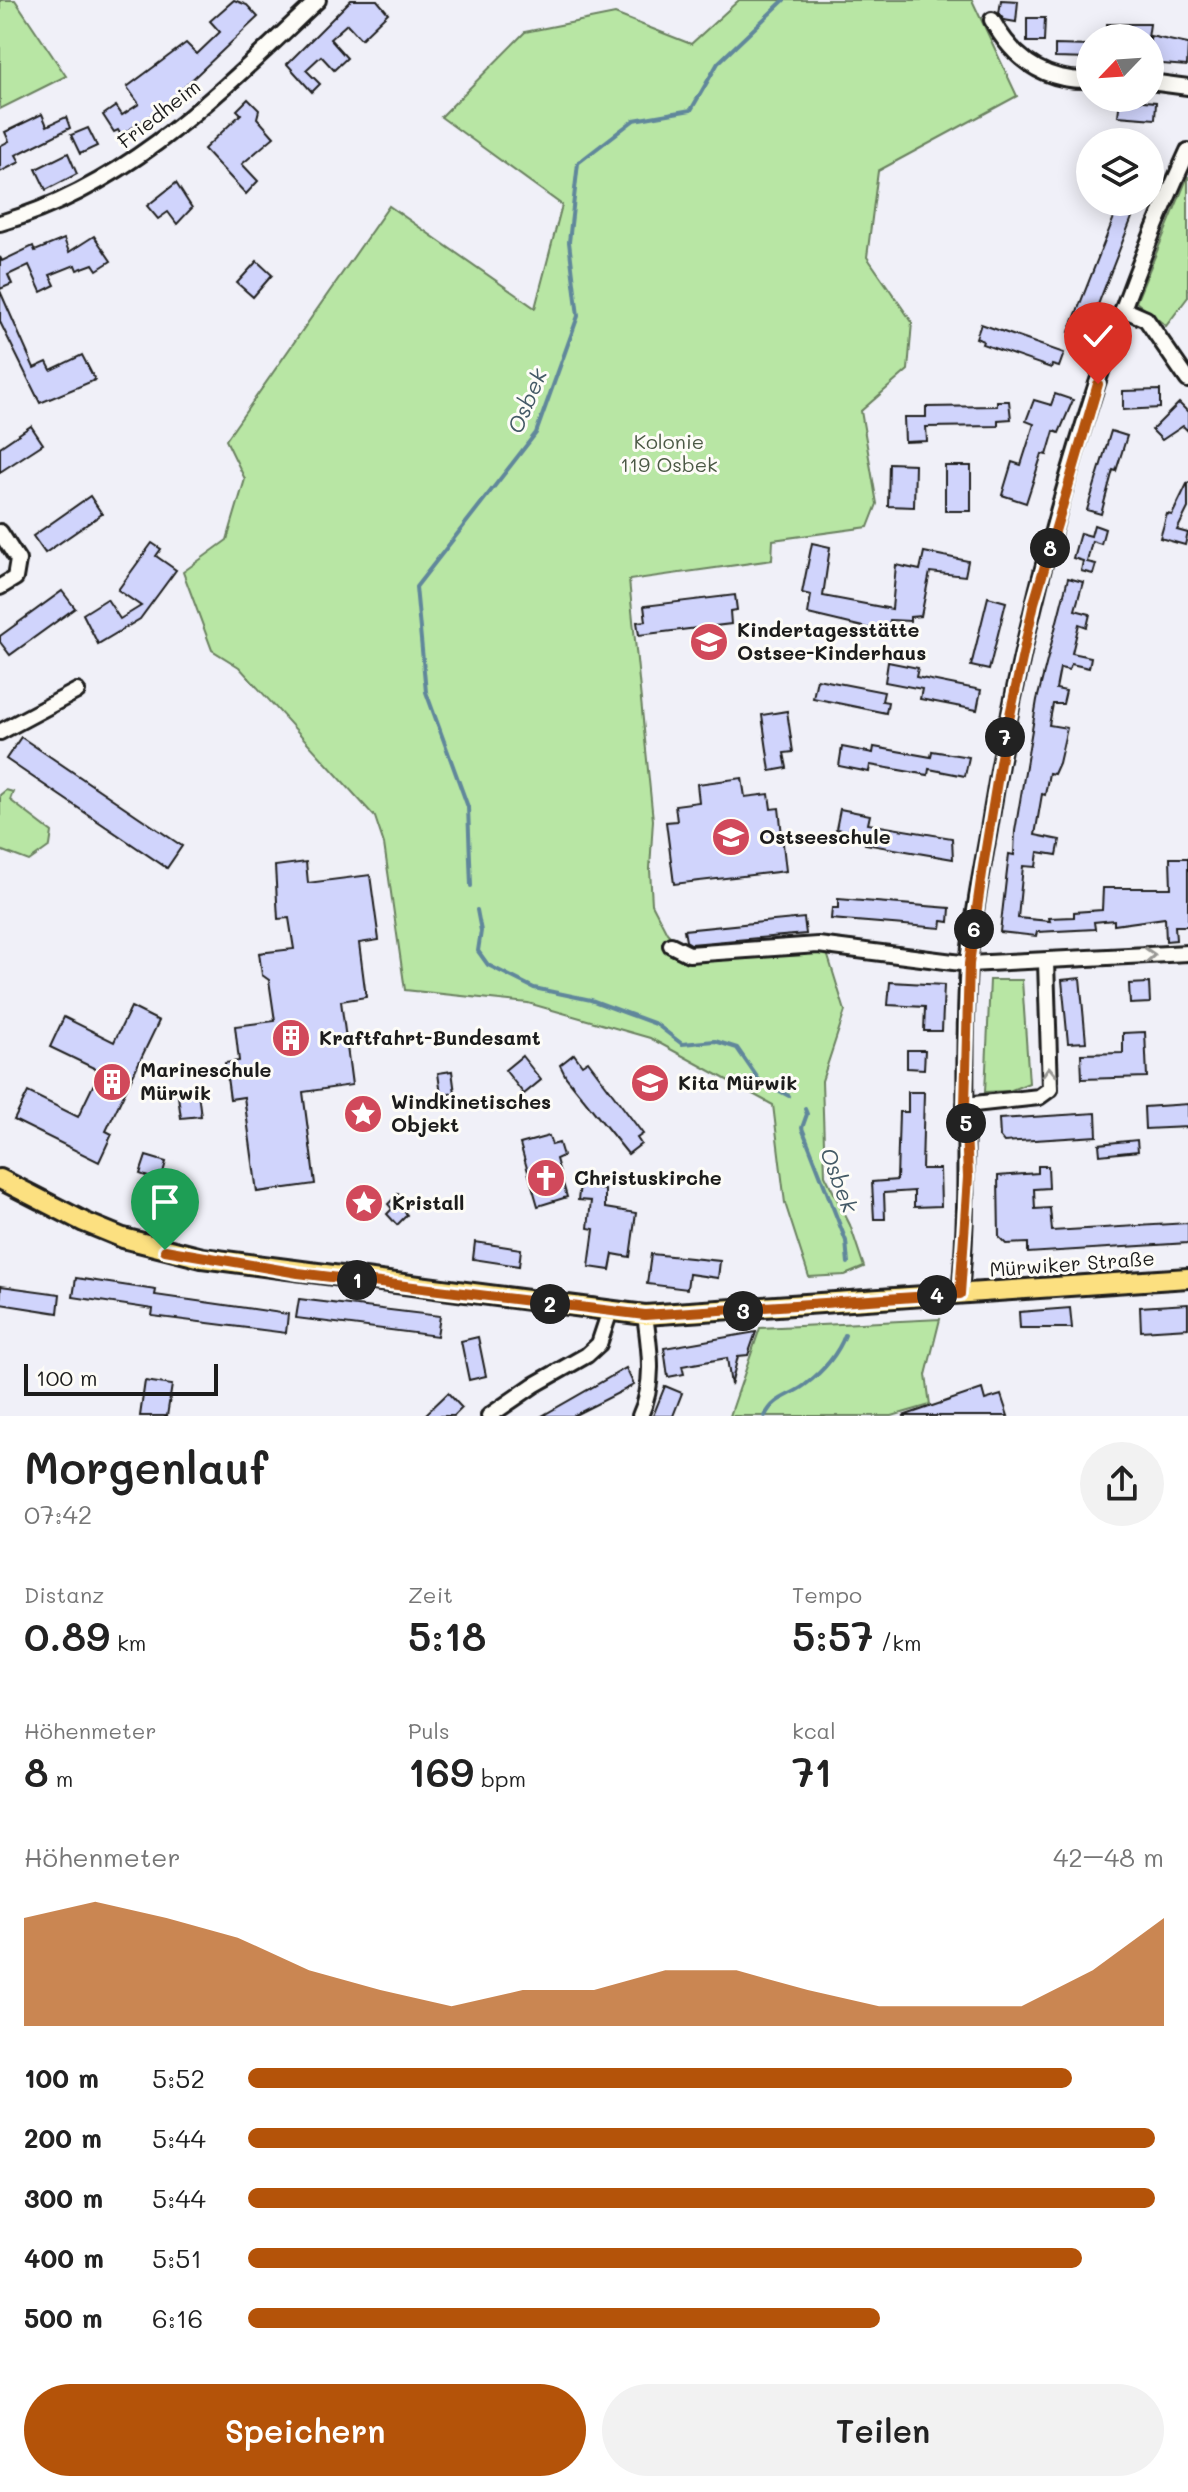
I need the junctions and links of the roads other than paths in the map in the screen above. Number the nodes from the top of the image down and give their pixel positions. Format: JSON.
{"nodes":[{"id":1,"x":318,"y":0,"type":"edge"},
{"id":2,"x":992,"y":20,"type":"dead end"},
{"id":3,"x":1076,"y":80,"type":"edge"},
{"id":4,"x":1164,"y":84,"type":"edge"},
{"id":5,"x":1188,"y":87,"type":"edge"},
{"id":6,"x":1188,"y":151,"type":"edge"},
{"id":7,"x":0,"y":223,"type":"edge"},
{"id":8,"x":1123,"y":309,"type":"junction"},
{"id":9,"x":1188,"y":380,"type":"edge"},
{"id":10,"x":0,"y":532,"type":"edge"},
{"id":11,"x":0,"y":587,"type":"edge"},
{"id":12,"x":77,"y":691,"type":"dead end"},
{"id":13,"x":0,"y":732,"type":"edge"},
{"id":14,"x":671,"y":945,"type":"dead end"},
{"id":15,"x":1188,"y":953,"type":"edge"},
{"id":16,"x":1046,"y":962,"type":"junction"},
{"id":17,"x":969,"y":964,"type":"junction"},
{"id":18,"x":965,"y":1105,"type":"junction"},
{"id":19,"x":0,"y":1179,"type":"edge"},
{"id":20,"x":1188,"y":1278,"type":"edge"},
{"id":21,"x":960,"y":1294,"type":"junction"},
{"id":22,"x":610,"y":1311,"type":"junction"},
{"id":23,"x":645,"y":1315,"type":"junction"},
{"id":24,"x":489,"y":1416,"type":"edge"},
{"id":25,"x":640,"y":1416,"type":"edge"}],
"edges":[{"from":1,"to":7,"type":"street","name":"Friedheim"},
{"from":2,"to":3,"type":"street"},
{"from":4,"to":5,"type":"street"},
{"from":6,"to":8,"type":"street"},
{"from":8,"to":9,"type":"street"},
{"from":8,"to":17,"type":"street"},
{"from":10,"to":11,"type":"street"},
{"from":12,"to":13,"type":"street"},
{"from":14,"to":17,"type":"street"},
{"from":16,"to":15,"type":"street","one_way":true},
{"from":16,"to":17,"type":"street"},
{"from":18,"to":16,"type":"street","one_way":true},
{"from":17,"to":18,"type":"street"},
{"from":18,"to":21,"type":"street"},
{"from":19,"to":22,"type":"main road","name":"Mürwiker Straße"},
{"from":20,"to":21,"type":"main road","name":"Mürwiker Straße"},
{"from":21,"to":23,"type":"main road","name":"Mürwiker Straße"},
{"from":22,"to":23,"type":"main road","name":"Mürwiker Straße"},
{"from":22,"to":24,"type":"street"},
{"from":23,"to":25,"type":"street"}]}
